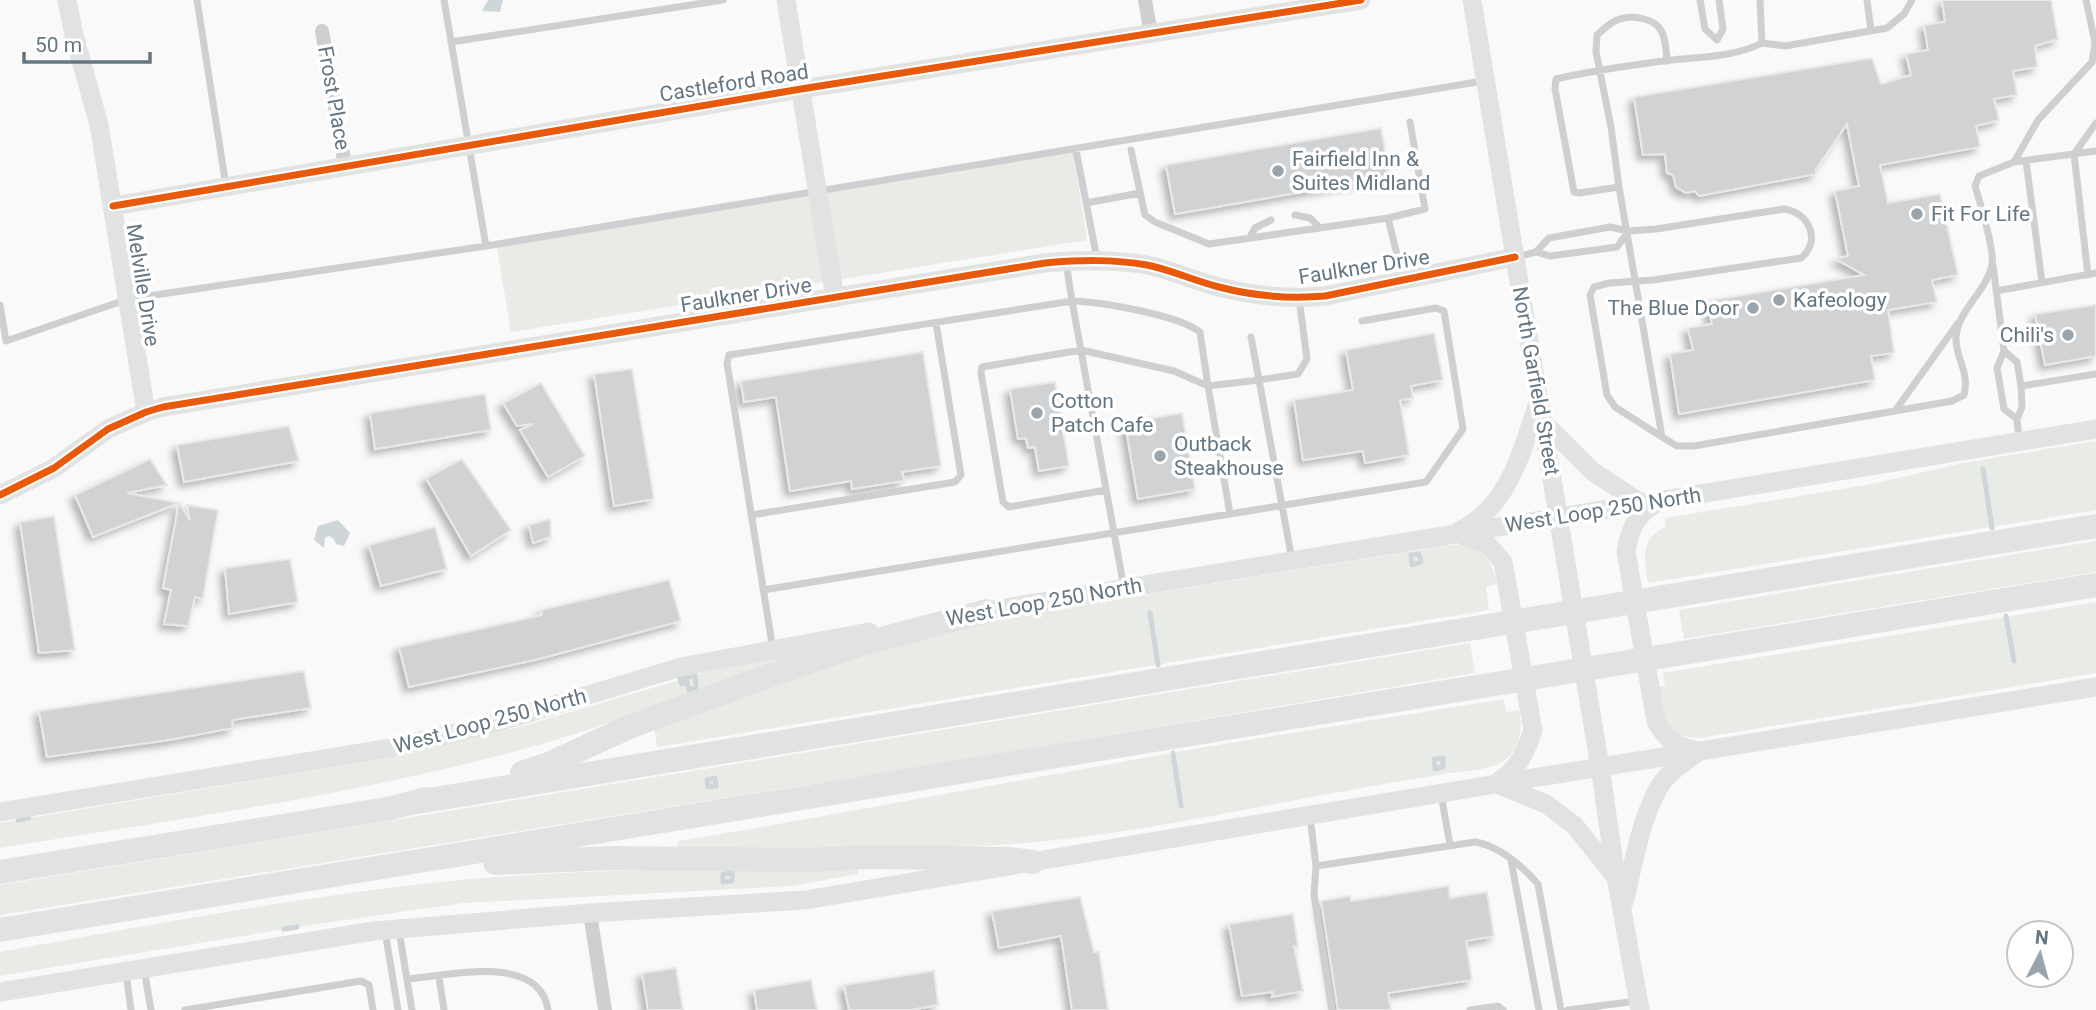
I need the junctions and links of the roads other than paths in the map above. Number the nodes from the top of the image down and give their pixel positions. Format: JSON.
{"nodes":[{"id":1,"x":67,"y":0,"type":"edge"},
{"id":2,"x":197,"y":0,"type":"edge"},
{"id":3,"x":444,"y":0,"type":"edge"},
{"id":4,"x":723,"y":0,"type":"edge"},
{"id":5,"x":786,"y":0,"type":"edge"},
{"id":6,"x":1145,"y":0,"type":"edge"},
{"id":7,"x":1361,"y":0,"type":"edge"},
{"id":8,"x":1472,"y":0,"type":"edge"},
{"id":9,"x":1700,"y":0,"type":"edge"},
{"id":10,"x":1719,"y":0,"type":"edge"},
{"id":11,"x":1760,"y":0,"type":"edge"},
{"id":12,"x":1867,"y":0,"type":"edge"},
{"id":13,"x":1912,"y":0,"type":"edge"},
{"id":14,"x":2086,"y":0,"type":"edge"},
{"id":15,"x":322,"y":31,"type":"dead end"},
{"id":16,"x":1871,"y":31,"type":"junction"},
{"id":17,"x":1151,"y":34,"type":"junction"},
{"id":18,"x":1717,"y":40,"type":"junction"},
{"id":19,"x":451,"y":42,"type":"junction"},
{"id":20,"x":1762,"y":43,"type":"junction"},
{"id":21,"x":2095,"y":46,"type":"edge"},
{"id":22,"x":1718,"y":55,"type":"junction"},
{"id":23,"x":1667,"y":61,"type":"junction"},
{"id":24,"x":1599,"y":69,"type":"junction"},
{"id":25,"x":1486,"y":80,"type":"junction"},
{"id":26,"x":801,"y":89,"type":"junction"},
{"id":27,"x":1410,"y":122,"type":"dead end"},
{"id":28,"x":2096,"y":123,"type":"edge"},
{"id":29,"x":469,"y":145,"type":"junction"},
{"id":30,"x":1076,"y":150,"type":"junction"},
{"id":31,"x":1130,"y":150,"type":"dead end"},
{"id":32,"x":2096,"y":151,"type":"edge"},
{"id":33,"x":2074,"y":154,"type":"junction"},
{"id":34,"x":2026,"y":161,"type":"junction"},
{"id":35,"x":2014,"y":162,"type":"junction"},
{"id":36,"x":345,"y":166,"type":"junction"},
{"id":37,"x":226,"y":186,"type":"junction"},
{"id":38,"x":1619,"y":187,"type":"junction"},
{"id":39,"x":818,"y":191,"type":"junction"},
{"id":40,"x":1140,"y":193,"type":"junction"},
{"id":41,"x":1086,"y":203,"type":"junction"},
{"id":42,"x":113,"y":206,"type":"junction"},
{"id":43,"x":1295,"y":215,"type":"dead end"},
{"id":44,"x":1388,"y":218,"type":"junction"},
{"id":45,"x":1271,"y":220,"type":"dead end"},
{"id":46,"x":1320,"y":228,"type":"junction"},
{"id":47,"x":1628,"y":231,"type":"junction"},
{"id":48,"x":1250,"y":237,"type":"junction"},
{"id":49,"x":485,"y":246,"type":"junction"},
{"id":50,"x":1536,"y":252,"type":"junction"},
{"id":51,"x":1515,"y":257,"type":"junction"},
{"id":52,"x":1097,"y":259,"type":"junction"},
{"id":53,"x":1992,"y":259,"type":"junction"},
{"id":54,"x":1066,"y":261,"type":"junction"},
{"id":55,"x":2092,"y":274,"type":"edge"},
{"id":56,"x":1403,"y":280,"type":"junction"},
{"id":57,"x":1636,"y":281,"type":"junction"},
{"id":58,"x":2042,"y":282,"type":"junction"},
{"id":59,"x":1996,"y":291,"type":"junction"},
{"id":60,"x":835,"y":298,"type":"junction"},
{"id":61,"x":1299,"y":298,"type":"junction"},
{"id":62,"x":128,"y":299,"type":"junction"},
{"id":63,"x":1072,"y":301,"type":"junction"},
{"id":64,"x":0,"y":305,"type":"edge"},
{"id":65,"x":1362,"y":321,"type":"dead end"},
{"id":66,"x":1959,"y":322,"type":"junction"},
{"id":67,"x":936,"y":324,"type":"junction"},
{"id":68,"x":1251,"y":337,"type":"dead end"},
{"id":69,"x":1081,"y":350,"type":"junction"},
{"id":70,"x":2004,"y":351,"type":"junction"},
{"id":71,"x":2096,"y":374,"type":"edge"},
{"id":72,"x":1259,"y":380,"type":"junction"},
{"id":73,"x":1208,"y":386,"type":"junction"},
{"id":74,"x":2021,"y":386,"type":"junction"},
{"id":75,"x":1539,"y":399,"type":"junction"},
{"id":76,"x":1895,"y":411,"type":"junction"},
{"id":77,"x":146,"y":412,"type":"junction"},
{"id":78,"x":2017,"y":419,"type":"junction"},
{"id":79,"x":1544,"y":423,"type":"junction"},
{"id":80,"x":2096,"y":429,"type":"edge"},
{"id":81,"x":1662,"y":437,"type":"junction"},
{"id":82,"x":2020,"y":442,"type":"junction"},
{"id":83,"x":1106,"y":490,"type":"junction"},
{"id":84,"x":0,"y":495,"type":"edge"},
{"id":85,"x":1663,"y":500,"type":"junction"},
{"id":86,"x":1642,"y":504,"type":"junction"},
{"id":87,"x":1282,"y":505,"type":"junction"},
{"id":88,"x":1230,"y":514,"type":"junction"},
{"id":89,"x":751,"y":515,"type":"junction"},
{"id":90,"x":1559,"y":517,"type":"junction"},
{"id":91,"x":2096,"y":526,"type":"edge"},
{"id":92,"x":1114,"y":534,"type":"junction"},
{"id":93,"x":1453,"y":535,"type":"junction"},
{"id":94,"x":1292,"y":561,"type":"junction"},
{"id":95,"x":2096,"y":585,"type":"edge"},
{"id":96,"x":1124,"y":588,"type":"junction"},
{"id":97,"x":763,"y":590,"type":"junction"},
{"id":98,"x":986,"y":611,"type":"junction"},
{"id":99,"x":773,"y":650,"type":"junction"},
{"id":100,"x":2096,"y":687,"type":"edge"},
{"id":101,"x":1701,"y":750,"type":"junction"},
{"id":102,"x":1600,"y":767,"type":"junction"},
{"id":103,"x":1496,"y":784,"type":"junction"},
{"id":104,"x":1441,"y":793,"type":"junction"},
{"id":105,"x":411,"y":803,"type":"junction"},
{"id":106,"x":0,"y":812,"type":"edge"},
{"id":107,"x":1310,"y":815,"type":"junction"},
{"id":108,"x":1450,"y":845,"type":"junction"},
{"id":109,"x":1511,"y":860,"type":"junction"},
{"id":110,"x":1033,"y":862,"type":"junction"},
{"id":111,"x":1316,"y":866,"type":"junction"},
{"id":112,"x":0,"y":872,"type":"edge"},
{"id":113,"x":1616,"y":877,"type":"junction"},
{"id":114,"x":303,"y":881,"type":"junction"},
{"id":115,"x":1622,"y":910,"type":"junction"},
{"id":116,"x":590,"y":913,"type":"junction"},
{"id":117,"x":0,"y":930,"type":"edge"},
{"id":118,"x":392,"y":930,"type":"junction"},
{"id":119,"x":135,"y":970,"type":"junction"},
{"id":120,"x":439,"y":977,"type":"junction"},
{"id":121,"x":407,"y":979,"type":"junction"},
{"id":122,"x":0,"y":992,"type":"edge"},
{"id":123,"x":1639,"y":1005,"type":"edge"},
{"id":124,"x":131,"y":1010,"type":"edge"},
{"id":125,"x":151,"y":1010,"type":"edge"},
{"id":126,"x":185,"y":1010,"type":"edge"},
{"id":127,"x":373,"y":1010,"type":"edge"},
{"id":128,"x":398,"y":1010,"type":"edge"},
{"id":129,"x":412,"y":1010,"type":"edge"},
{"id":130,"x":444,"y":1010,"type":"edge"},
{"id":131,"x":548,"y":1010,"type":"edge"},
{"id":132,"x":605,"y":1010,"type":"edge"},
{"id":133,"x":1332,"y":1010,"type":"edge"},
{"id":134,"x":1470,"y":1010,"type":"edge"},
{"id":135,"x":1503,"y":1010,"type":"edge"},
{"id":136,"x":1539,"y":1010,"type":"edge"},
{"id":137,"x":1561,"y":1010,"type":"edge"},
{"id":138,"x":1568,"y":1010,"type":"edge"}],
"edges":[{"from":1,"to":42,"type":"main road","name":"Melville Drive"},
{"from":2,"to":37,"type":"lane"},
{"from":3,"to":19,"type":"lane"},
{"from":4,"to":19,"type":"lane"},
{"from":5,"to":26,"type":"main road"},
{"from":6,"to":17,"type":"street"},
{"from":7,"to":17,"type":"main road","name":"Castleford Road"},
{"from":8,"to":25,"type":"main road","name":"North Garfield Street"},
{"from":9,"to":18,"type":"lane"},
{"from":10,"to":18,"type":"lane"},
{"from":11,"to":20,"type":"lane"},
{"from":12,"to":16,"type":"lane"},
{"from":13,"to":16,"type":"lane"},
{"from":14,"to":21,"type":"lane"},
{"from":15,"to":36,"type":"street","name":"Frost Place"},
{"from":16,"to":20,"type":"lane"},
{"from":17,"to":26,"type":"main road","name":"Castleford Road"},
{"from":18,"to":22,"type":"lane"},
{"from":19,"to":29,"type":"lane"},
{"from":20,"to":22,"type":"lane"},
{"from":21,"to":35,"type":"lane"},
{"from":22,"to":23,"type":"lane"},
{"from":23,"to":24,"type":"lane"},
{"from":23,"to":24,"type":"lane"},
{"from":24,"to":38,"type":"lane"},
{"from":24,"to":38,"type":"lane"},
{"from":25,"to":30,"type":"lane"},
{"from":25,"to":51,"type":"main road","name":"North Garfield Street"},
{"from":26,"to":29,"type":"main road","name":"Castleford Road"},
{"from":26,"to":39,"type":"main road"},
{"from":27,"to":44,"type":"lane"},
{"from":28,"to":33,"type":"lane"},
{"from":29,"to":36,"type":"main road","name":"Castleford Road"},
{"from":29,"to":49,"type":"lane"},
{"from":30,"to":39,"type":"lane"},
{"from":30,"to":41,"type":"lane"},
{"from":31,"to":40,"type":"lane"},
{"from":32,"to":33,"type":"lane"},
{"from":33,"to":34,"type":"lane"},
{"from":33,"to":55,"type":"lane"},
{"from":34,"to":35,"type":"lane"},
{"from":34,"to":58,"type":"lane"},
{"from":35,"to":53,"type":"lane"},
{"from":36,"to":37,"type":"main road","name":"Castleford Road"},
{"from":37,"to":42,"type":"main road","name":"Castleford Road"},
{"from":38,"to":47,"type":"lane"},
{"from":39,"to":49,"type":"lane"},
{"from":39,"to":60,"type":"main road"},
{"from":40,"to":41,"type":"lane"},
{"from":40,"to":48,"type":"lane"},
{"from":41,"to":52,"type":"lane"},
{"from":42,"to":62,"type":"main road","name":"Melville Drive"},
{"from":43,"to":46,"type":"lane"},
{"from":44,"to":46,"type":"lane"},
{"from":44,"to":56,"type":"lane"},
{"from":45,"to":48,"type":"lane"},
{"from":46,"to":48,"type":"lane"},
{"from":47,"to":50,"type":"lane"},
{"from":47,"to":50,"type":"lane"},
{"from":47,"to":57,"type":"lane"},
{"from":47,"to":57,"type":"lane"},
{"from":49,"to":62,"type":"lane"},
{"from":50,"to":51,"type":"lane"},
{"from":51,"to":56,"type":"main road","name":"Faulkner Drive"},
{"from":51,"to":75,"type":"main road","name":"North Garfield Street"},
{"from":52,"to":54,"type":"main road","name":"Faulkner Drive"},
{"from":52,"to":61,"type":"main road","name":"Faulkner Drive"},
{"from":53,"to":59,"type":"lane"},
{"from":53,"to":66,"type":"lane"},
{"from":54,"to":60,"type":"main road","name":"Faulkner Drive"},
{"from":54,"to":63,"type":"lane"},
{"from":55,"to":58,"type":"lane"},
{"from":56,"to":61,"type":"main road","name":"Faulkner Drive"},
{"from":57,"to":81,"type":"lane"},
{"from":57,"to":81,"type":"lane"},
{"from":58,"to":59,"type":"lane"},
{"from":59,"to":70,"type":"lane"},
{"from":60,"to":77,"type":"main road","name":"Faulkner Drive"},
{"from":61,"to":72,"type":"lane"},
{"from":62,"to":64,"type":"lane"},
{"from":62,"to":77,"type":"main road","name":"Melville Drive"},
{"from":63,"to":67,"type":"lane"},
{"from":63,"to":69,"type":"lane"},
{"from":63,"to":73,"type":"lane"},
{"from":65,"to":87,"type":"lane"},
{"from":66,"to":76,"type":"lane"},
{"from":66,"to":76,"type":"lane"},
{"from":67,"to":89,"type":"lane"},
{"from":67,"to":89,"type":"lane"},
{"from":68,"to":72,"type":"lane"},
{"from":69,"to":73,"type":"lane"},
{"from":69,"to":83,"type":"lane"},
{"from":69,"to":83,"type":"lane"},
{"from":70,"to":74,"type":"lane"},
{"from":70,"to":78,"type":"lane"},
{"from":71,"to":74,"type":"lane"},
{"from":72,"to":73,"type":"lane"},
{"from":72,"to":87,"type":"lane"},
{"from":73,"to":88,"type":"lane"},
{"from":74,"to":78,"type":"lane"},
{"from":75,"to":79,"type":"main road","name":"North Garfield Street"},
{"from":75,"to":93,"type":"main road"},
{"from":76,"to":81,"type":"lane"},
{"from":77,"to":84,"type":"main road","name":"Faulkner Drive"},
{"from":78,"to":82,"type":"lane"},
{"from":79,"to":86,"type":"main road"},
{"from":79,"to":90,"type":"main road","name":"North Garfield Street"},
{"from":80,"to":82,"type":"main road","name":"West Loop 250 North"},
{"from":82,"to":85,"type":"main road","name":"West Loop 250 North"},
{"from":83,"to":92,"type":"lane"},
{"from":85,"to":86,"type":"main road","name":"West Loop 250 North"},
{"from":85,"to":101,"type":"main road"},
{"from":86,"to":90,"type":"main road","name":"West Loop 250 North"},
{"from":87,"to":88,"type":"lane"},
{"from":87,"to":94,"type":"lane"},
{"from":88,"to":92,"type":"lane"},
{"from":89,"to":97,"type":"lane"},
{"from":90,"to":93,"type":"main road","name":"West Loop 250 North"},
{"from":90,"to":102,"type":"main road","name":"North Garfield Street"},
{"from":91,"to":105,"type":"highway"},
{"from":92,"to":96,"type":"lane"},
{"from":92,"to":97,"type":"lane"},
{"from":93,"to":94,"type":"main road","name":"West Loop 250 North"},
{"from":93,"to":103,"type":"main road"},
{"from":94,"to":96,"type":"main road","name":"West Loop 250 North"},
{"from":95,"to":114,"type":"highway"},
{"from":96,"to":98,"type":"main road","name":"West Loop 250 North"},
{"from":97,"to":99,"type":"lane"},
{"from":98,"to":99,"type":"main road","name":"West Loop 250 North"},
{"from":98,"to":105,"type":"highway"},
{"from":99,"to":106,"type":"main road","name":"West Loop 250 North"},
{"from":100,"to":101,"type":"main road"},
{"from":101,"to":102,"type":"main road"},
{"from":101,"to":115,"type":"main road"},
{"from":102,"to":103,"type":"main road"},
{"from":102,"to":113,"type":"main road","name":"North Garfield Street"},
{"from":103,"to":104,"type":"main road"},
{"from":103,"to":113,"type":"main road"},
{"from":104,"to":107,"type":"main road"},
{"from":104,"to":108,"type":"lane"},
{"from":105,"to":112,"type":"highway"},
{"from":107,"to":110,"type":"main road"},
{"from":107,"to":111,"type":"lane"},
{"from":108,"to":109,"type":"lane"},
{"from":108,"to":111,"type":"lane"},
{"from":109,"to":136,"type":"lane"},
{"from":109,"to":137,"type":"lane"},
{"from":110,"to":114,"type":"highway"},
{"from":110,"to":116,"type":"main road"},
{"from":111,"to":133,"type":"lane"},
{"from":113,"to":115,"type":"main road","name":"North Garfield Street"},
{"from":114,"to":117,"type":"highway"},
{"from":115,"to":123,"type":"main road","name":"North Garfield Street"},
{"from":116,"to":118,"type":"main road"},
{"from":116,"to":132,"type":"street"},
{"from":118,"to":119,"type":"main road"},
{"from":118,"to":121,"type":"lane"},
{"from":118,"to":128,"type":"lane"},
{"from":119,"to":122,"type":"main road"},
{"from":119,"to":124,"type":"lane"},
{"from":119,"to":125,"type":"lane"},
{"from":120,"to":121,"type":"lane"},
{"from":120,"to":130,"type":"lane"},
{"from":120,"to":131,"type":"lane"},
{"from":121,"to":129,"type":"lane"},
{"from":123,"to":138,"type":"lane"},
{"from":126,"to":127,"type":"lane"},
{"from":134,"to":135,"type":"lane"}]}
